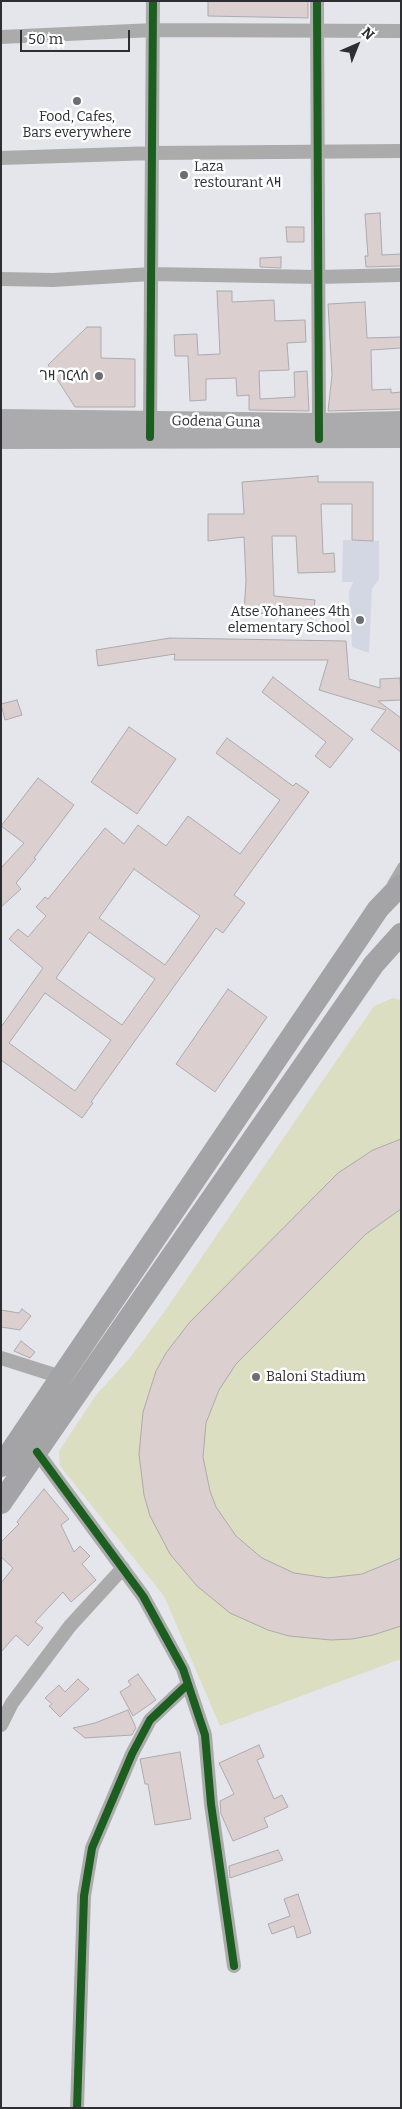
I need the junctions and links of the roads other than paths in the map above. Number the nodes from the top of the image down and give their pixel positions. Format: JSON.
{"nodes":[{"id":1,"x":153,"y":1,"type":"edge"},
{"id":2,"x":317,"y":1,"type":"edge"},
{"id":3,"x":154,"y":30,"type":"junction"},
{"id":4,"x":401,"y":31,"type":"edge"},
{"id":5,"x":317,"y":32,"type":"junction"},
{"id":6,"x":1,"y":36,"type":"edge"},
{"id":7,"x":316,"y":151,"type":"junction"},
{"id":8,"x":401,"y":151,"type":"edge"},
{"id":9,"x":154,"y":153,"type":"junction"},
{"id":10,"x":1,"y":158,"type":"edge"},
{"id":11,"x":151,"y":274,"type":"junction"},
{"id":12,"x":401,"y":275,"type":"edge"},
{"id":13,"x":318,"y":277,"type":"junction"},
{"id":14,"x":1,"y":279,"type":"edge"},
{"id":15,"x":1,"y":419,"type":"edge"},
{"id":16,"x":401,"y":421,"type":"edge"},
{"id":17,"x":150,"y":429,"type":"junction"},
{"id":18,"x":319,"y":431,"type":"junction"},
{"id":19,"x":401,"y":438,"type":"edge"},
{"id":20,"x":1,"y":439,"type":"edge"},
{"id":21,"x":401,"y":866,"type":"edge"},
{"id":22,"x":401,"y":885,"type":"edge"},
{"id":23,"x":378,"y":909,"type":"junction"},
{"id":24,"x":401,"y":934,"type":"edge"},
{"id":25,"x":1,"y":1358,"type":"edge"},
{"id":26,"x":61,"y":1377,"type":"junction"},
{"id":27,"x":37,"y":1452,"type":"junction"},
{"id":28,"x":1,"y":1466,"type":"edge"},
{"id":29,"x":1,"y":1502,"type":"edge"},
{"id":30,"x":123,"y":1568,"type":"junction"},
{"id":31,"x":188,"y":1684,"type":"junction"},
{"id":32,"x":1,"y":1724,"type":"edge"},
{"id":33,"x":234,"y":1966,"type":"dead end"},
{"id":34,"x":77,"y":2108,"type":"edge"}],
"edges":[{"from":1,"to":3,"type":"street"},
{"from":2,"to":5,"type":"street"},
{"from":3,"to":5,"type":"street"},
{"from":3,"to":6,"type":"street"},
{"from":3,"to":9,"type":"street"},
{"from":4,"to":5,"type":"street"},
{"from":5,"to":7,"type":"street"},
{"from":7,"to":8,"type":"street"},
{"from":7,"to":9,"type":"street"},
{"from":7,"to":13,"type":"street"},
{"from":9,"to":10,"type":"street"},
{"from":9,"to":11,"type":"street"},
{"from":11,"to":13,"type":"street"},
{"from":11,"to":14,"type":"street"},
{"from":11,"to":17,"type":"street"},
{"from":12,"to":13,"type":"street"},
{"from":13,"to":18,"type":"street"},
{"from":15,"to":17,"type":"main road","name":"Godena Guna"},
{"from":16,"to":18,"type":"main road","name":"Godena Guna"},
{"from":17,"to":18,"type":"main road","name":"Godena Guna"},
{"from":17,"to":20,"type":"main road","name":"Godena Guna"},
{"from":18,"to":19,"type":"main road","name":"Godena Guna"},
{"from":21,"to":23,"type":"lane"},
{"from":22,"to":23,"type":"main road"},
{"from":23,"to":26,"type":"main road"},
{"from":24,"to":27,"type":"main road"},
{"from":25,"to":26,"type":"street"},
{"from":26,"to":28,"type":"main road"},
{"from":27,"to":29,"type":"main road"},
{"from":27,"to":30,"type":"street"},
{"from":30,"to":31,"type":"street"},
{"from":30,"to":32,"type":"street"},
{"from":31,"to":33,"type":"street"},
{"from":31,"to":34,"type":"street"}]}
